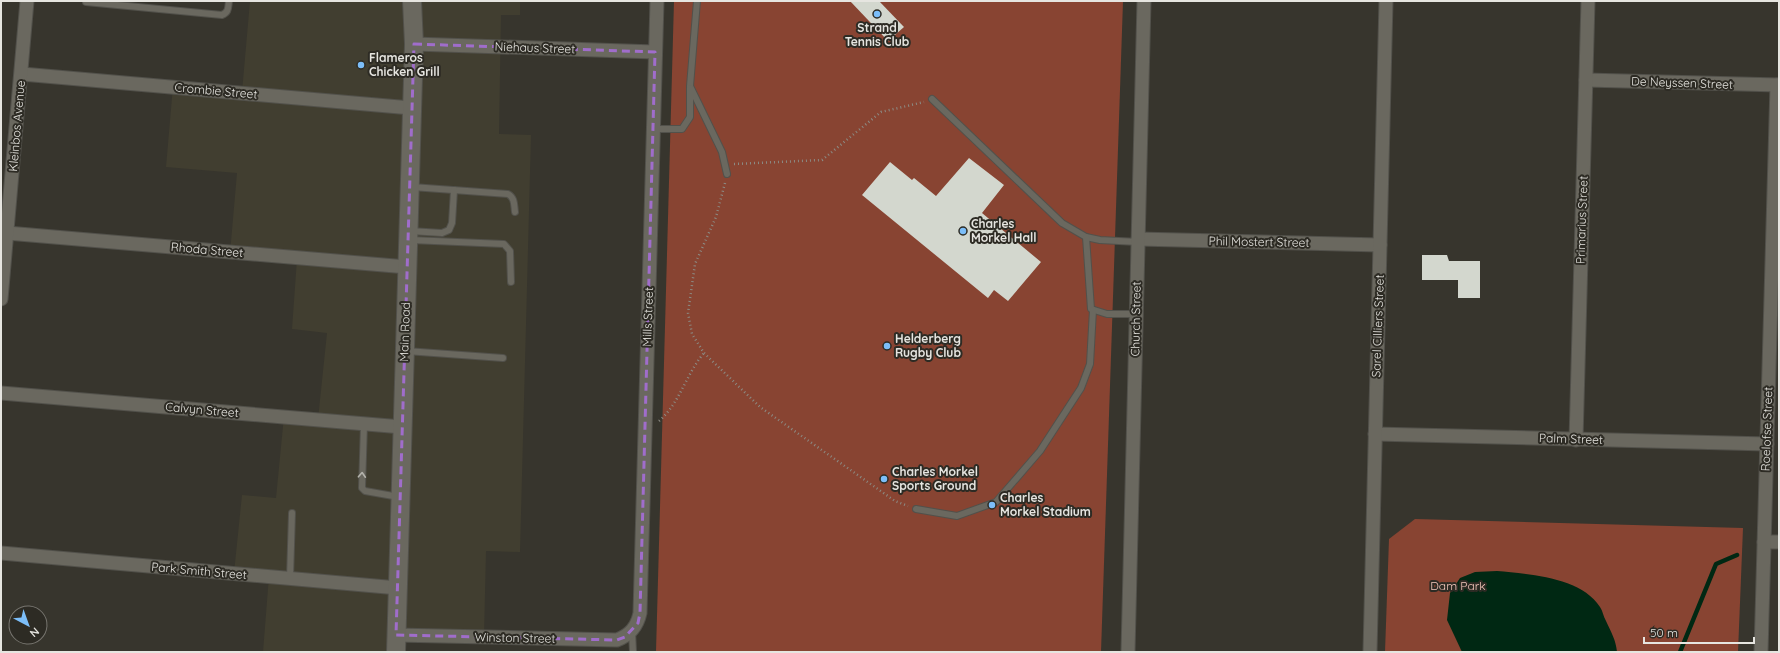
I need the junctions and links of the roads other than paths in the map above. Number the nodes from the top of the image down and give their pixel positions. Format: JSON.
{"nodes":[{"id":1,"x":27,"y":1,"type":"edge"},
{"id":2,"x":229,"y":1,"type":"edge"},
{"id":3,"x":657,"y":1,"type":"edge"},
{"id":4,"x":697,"y":1,"type":"edge"},
{"id":5,"x":1144,"y":1,"type":"edge"},
{"id":6,"x":1386,"y":1,"type":"edge"},
{"id":7,"x":1588,"y":1,"type":"edge"},
{"id":8,"x":86,"y":2,"type":"dead end"},
{"id":9,"x":414,"y":4,"type":"edge"},
{"id":10,"x":414,"y":44,"type":"junction"},
{"id":11,"x":655,"y":52,"type":"junction"},
{"id":12,"x":22,"y":74,"type":"junction"},
{"id":13,"x":1586,"y":80,"type":"junction"},
{"id":14,"x":1778,"y":85,"type":"edge"},
{"id":15,"x":690,"y":86,"type":"junction"},
{"id":16,"x":932,"y":100,"type":"road end"},
{"id":17,"x":411,"y":108,"type":"junction"},
{"id":18,"x":653,"y":129,"type":"junction"},
{"id":19,"x":727,"y":174,"type":"road end"},
{"id":20,"x":409,"y":187,"type":"junction"},
{"id":21,"x":454,"y":190,"type":"junction"},
{"id":22,"x":515,"y":212,"type":"dead end"},
{"id":23,"x":7,"y":233,"type":"junction"},
{"id":24,"x":407,"y":235,"type":"junction"},
{"id":25,"x":1086,"y":237,"type":"junction"},
{"id":26,"x":1138,"y":240,"type":"junction"},
{"id":27,"x":1380,"y":245,"type":"junction"},
{"id":28,"x":407,"y":267,"type":"junction"},
{"id":29,"x":511,"y":282,"type":"dead end"},
{"id":30,"x":1,"y":299,"type":"edge"},
{"id":31,"x":1093,"y":310,"type":"junction"},
{"id":32,"x":1136,"y":314,"type":"junction"},
{"id":33,"x":404,"y":351,"type":"junction"},
{"id":34,"x":503,"y":358,"type":"dead end"},
{"id":35,"x":1,"y":393,"type":"edge"},
{"id":36,"x":364,"y":424,"type":"junction"},
{"id":37,"x":402,"y":427,"type":"junction"},
{"id":38,"x":1375,"y":434,"type":"junction"},
{"id":39,"x":1576,"y":440,"type":"junction"},
{"id":40,"x":1767,"y":444,"type":"junction"},
{"id":41,"x":400,"y":498,"type":"junction"},
{"id":42,"x":916,"y":510,"type":"road end"},
{"id":43,"x":292,"y":513,"type":"dead end"},
{"id":44,"x":1764,"y":542,"type":"junction"},
{"id":45,"x":1779,"y":542,"type":"edge"},
{"id":46,"x":1,"y":553,"type":"edge"},
{"id":47,"x":290,"y":578,"type":"junction"},
{"id":48,"x":398,"y":588,"type":"junction"},
{"id":49,"x":632,"y":631,"type":"junction"},
{"id":50,"x":396,"y":644,"type":"edge"},
{"id":51,"x":633,"y":652,"type":"edge"},
{"id":52,"x":1128,"y":652,"type":"edge"},
{"id":53,"x":1370,"y":652,"type":"edge"},
{"id":54,"x":1761,"y":652,"type":"edge"}],
"edges":[{"from":1,"to":12,"type":"street","name":"Kleinbos Avenue"},
{"from":2,"to":8,"type":"lane"},
{"from":3,"to":11,"type":"street","name":"Mills Street"},
{"from":4,"to":15,"type":"lane"},
{"from":5,"to":26,"type":"street","name":"Church Street"},
{"from":6,"to":27,"type":"street","name":"Sarel Cilliers Street"},
{"from":7,"to":13,"type":"street","name":"Primarius Street"},
{"from":9,"to":10,"type":"main road","name":"Main Road"},
{"from":10,"to":11,"type":"street","name":"Niehaus Street"},
{"from":10,"to":17,"type":"main road","name":"Main Road"},
{"from":11,"to":18,"type":"street","name":"Mills Street"},
{"from":12,"to":17,"type":"street","name":"Crombie Street"},
{"from":12,"to":23,"type":"street","name":"Kleinbos Avenue"},
{"from":13,"to":14,"type":"street","name":"De Neyssen Street"},
{"from":13,"to":39,"type":"street","name":"Primarius Street"},
{"from":14,"to":40,"type":"street","name":"Roelofse Street"},
{"from":15,"to":18,"type":"lane"},
{"from":15,"to":19,"type":"lane"},
{"from":16,"to":25,"type":"lane"},
{"from":17,"to":20,"type":"main road","name":"Main Road"},
{"from":18,"to":49,"type":"street","name":"Mills Street"},
{"from":20,"to":21,"type":"lane"},
{"from":20,"to":24,"type":"main road","name":"Main Road"},
{"from":21,"to":22,"type":"lane"},
{"from":21,"to":24,"type":"lane"},
{"from":23,"to":28,"type":"street","name":"Rhoda Street"},
{"from":23,"to":30,"type":"street","name":"Kleinbos Avenue"},
{"from":24,"to":28,"type":"main road","name":"Main Road"},
{"from":24,"to":29,"type":"lane"},
{"from":25,"to":26,"type":"lane"},
{"from":25,"to":31,"type":"lane"},
{"from":26,"to":27,"type":"street","name":"Phil Mostert Street"},
{"from":26,"to":32,"type":"street","name":"Church Street"},
{"from":27,"to":38,"type":"street","name":"Sarel Cilliers Street"},
{"from":28,"to":33,"type":"main road","name":"Main Road"},
{"from":31,"to":32,"type":"lane"},
{"from":31,"to":42,"type":"lane"},
{"from":32,"to":52,"type":"street","name":"Church Street"},
{"from":33,"to":34,"type":"lane"},
{"from":33,"to":37,"type":"main road","name":"Main Road"},
{"from":35,"to":36,"type":"street","name":"Calvyn Street"},
{"from":36,"to":37,"type":"street","name":"Calvyn Street"},
{"from":41,"to":36,"type":"lane","one_way":true},
{"from":37,"to":41,"type":"main road","name":"Main Road"},
{"from":38,"to":39,"type":"street","name":"Palm Street"},
{"from":38,"to":53,"type":"street","name":"Sarel Cilliers Street"},
{"from":39,"to":40,"type":"street","name":"Palm Street"},
{"from":40,"to":44,"type":"street","name":"Roelofse Street"},
{"from":41,"to":48,"type":"main road","name":"Main Road"},
{"from":43,"to":47,"type":"lane"},
{"from":44,"to":45,"type":"street"},
{"from":44,"to":54,"type":"street","name":"Roelofse Street"},
{"from":46,"to":47,"type":"street","name":"Park Smith Street"},
{"from":47,"to":48,"type":"street","name":"Park Smith Street"},
{"from":48,"to":50,"type":"main road","name":"Main Road"},
{"from":49,"to":50,"type":"street","name":"Winston Street"},
{"from":49,"to":51,"type":"lane"}]}
